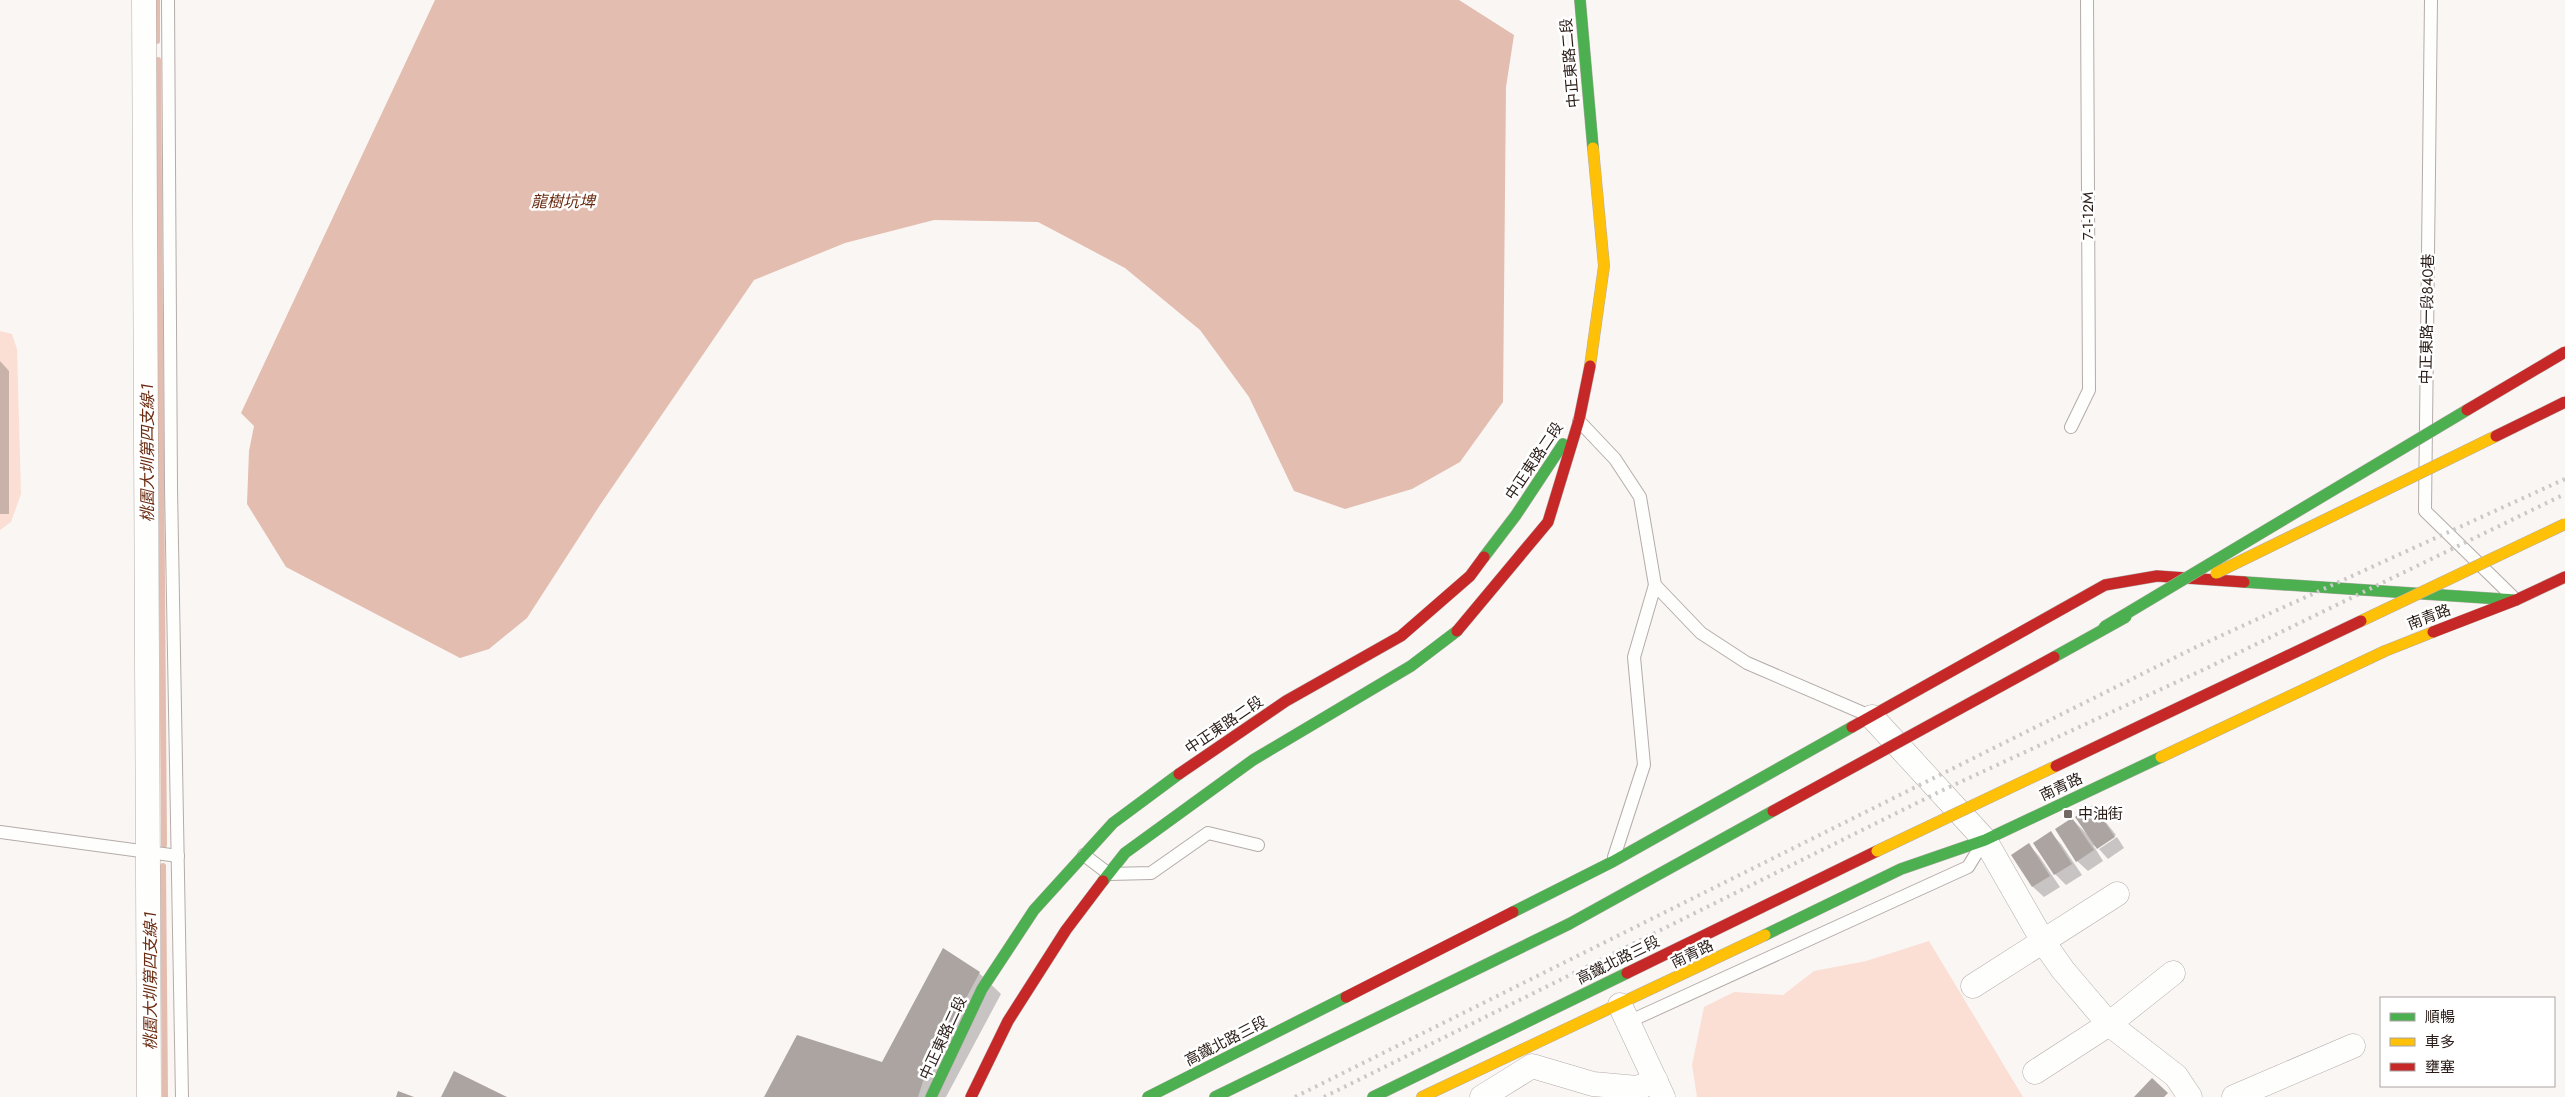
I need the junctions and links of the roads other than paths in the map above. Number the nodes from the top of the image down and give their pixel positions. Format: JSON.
{"nodes":[{"id":1,"x":144,"y":0,"type":"edge"},
{"id":2,"x":168,"y":0,"type":"edge"},
{"id":3,"x":1580,"y":0,"type":"edge"},
{"id":4,"x":2087,"y":0,"type":"edge"},
{"id":5,"x":2431,"y":0,"type":"edge"},
{"id":6,"x":168,"y":50,"type":"junction"},
{"id":7,"x":144,"y":52,"type":"junction"},
{"id":8,"x":2565,"y":352,"type":"edge"},
{"id":9,"x":2565,"y":402,"type":"edge"},
{"id":10,"x":1579,"y":420,"type":"junction"},
{"id":11,"x":2071,"y":427,"type":"dead end"},
{"id":12,"x":2565,"y":524,"type":"edge"},
{"id":13,"x":2565,"y":577,"type":"edge"},
{"id":14,"x":1654,"y":585,"type":"junction"},
{"id":15,"x":2452,"y":595,"type":"junction"},
{"id":16,"x":2516,"y":600,"type":"junction"},
{"id":17,"x":2448,"y":626,"type":"junction"},
{"id":18,"x":2104,"y":627,"type":"junction"},
{"id":19,"x":1872,"y":717,"type":"junction"},
{"id":20,"x":1956,"y":806,"type":"junction"},
{"id":21,"x":0,"y":832,"type":"edge"},
{"id":22,"x":1984,"y":840,"type":"junction"},
{"id":23,"x":1258,"y":845,"type":"dead end"},
{"id":24,"x":1877,"y":851,"type":"joint"},
{"id":25,"x":148,"y":852,"type":"junction"},
{"id":26,"x":1084,"y":855,"type":"junction"},
{"id":27,"x":178,"y":856,"type":"junction"},
{"id":28,"x":1937,"y":856,"type":"junction"},
{"id":29,"x":1612,"y":862,"type":"junction"},
{"id":30,"x":1109,"y":874,"type":"junction"},
{"id":31,"x":2117,"y":894,"type":"dead end"},
{"id":32,"x":2044,"y":943,"type":"junction"},
{"id":33,"x":2173,"y":973,"type":"dead end"},
{"id":34,"x":1974,"y":986,"type":"dead end"},
{"id":35,"x":1624,"y":1013,"type":"junction"},
{"id":36,"x":2109,"y":1024,"type":"junction"},
{"id":37,"x":2353,"y":1046,"type":"dead end"},
{"id":38,"x":2035,"y":1072,"type":"dead end"},
{"id":39,"x":1659,"y":1089,"type":"edge"},
{"id":40,"x":976,"y":1094,"type":"edge"},
{"id":41,"x":150,"y":1097,"type":"edge"},
{"id":42,"x":182,"y":1097,"type":"edge"},
{"id":43,"x":931,"y":1097,"type":"edge"},
{"id":44,"x":1148,"y":1097,"type":"edge"},
{"id":45,"x":1215,"y":1097,"type":"edge"},
{"id":46,"x":1373,"y":1097,"type":"edge"},
{"id":47,"x":1422,"y":1097,"type":"edge"},
{"id":48,"x":1482,"y":1097,"type":"edge"},
{"id":49,"x":2190,"y":1097,"type":"edge"},
{"id":50,"x":2234,"y":1097,"type":"edge"}],
"edges":[{"from":1,"to":7,"type":"street"},
{"from":2,"to":6,"type":"lane"},
{"from":3,"to":10,"type":"main road","name":"中正東路二段"},
{"from":4,"to":11,"type":"lane","name":"7-1-12M"},
{"from":5,"to":16,"type":"lane","name":"中正東路一段840巷"},
{"from":6,"to":7,"type":"lane"},
{"from":6,"to":27,"type":"lane"},
{"from":7,"to":25,"type":"street"},
{"from":8,"to":18,"type":"main road","bridge":true},
{"from":9,"to":18,"type":"main road","bridge":true},
{"from":10,"to":14,"type":"lane"},
{"from":10,"to":26,"type":"main road","name":"中正東路二段"},
{"from":10,"to":30,"type":"main road","name":"中正東路二段"},
{"from":12,"to":24,"type":"main road","name":"南青路","bridge":true},
{"from":13,"to":16,"type":"main road","name":"南青路"},
{"from":14,"to":19,"type":"lane"},
{"from":14,"to":29,"type":"lane"},
{"from":15,"to":16,"type":"main road","name":"南青路"},
{"from":15,"to":17,"type":"main road"},
{"from":15,"to":19,"type":"main road","name":"南青路"},
{"from":16,"to":17,"type":"main road","name":"南青路"},
{"from":17,"to":22,"type":"main road","name":"南青路"},
{"from":18,"to":45,"type":"main road","bridge":true},
{"from":19,"to":20,"type":"street"},
{"from":19,"to":29,"type":"main road","name":"南青路"},
{"from":20,"to":22,"type":"street"},
{"from":20,"to":28,"type":"main road"},
{"from":21,"to":25,"type":"lane"},
{"from":22,"to":28,"type":"main road","name":"南青路"},
{"from":22,"to":32,"type":"street"},
{"from":22,"to":35,"type":"lane"},
{"from":23,"to":30,"type":"lane"},
{"from":24,"to":46,"type":"main road","name":"高鐵北路三段"},
{"from":25,"to":27,"type":"lane"},
{"from":25,"to":41,"type":"street"},
{"from":26,"to":30,"type":"lane"},
{"from":26,"to":43,"type":"main road","name":"中正東路二段"},
{"from":27,"to":42,"type":"lane"},
{"from":28,"to":35,"type":"main road","name":"南青路"},
{"from":29,"to":44,"type":"main road","name":"高鐵北路三段"},
{"from":30,"to":40,"type":"main road","name":"中正東路二段"},
{"from":31,"to":32,"type":"street"},
{"from":32,"to":34,"type":"street"},
{"from":32,"to":36,"type":"street"},
{"from":33,"to":36,"type":"street"},
{"from":35,"to":39,"type":"street"},
{"from":35,"to":47,"type":"main road"},
{"from":36,"to":38,"type":"street"},
{"from":36,"to":49,"type":"street"},
{"from":37,"to":50,"type":"street"},
{"from":39,"to":48,"type":"street"}]}
